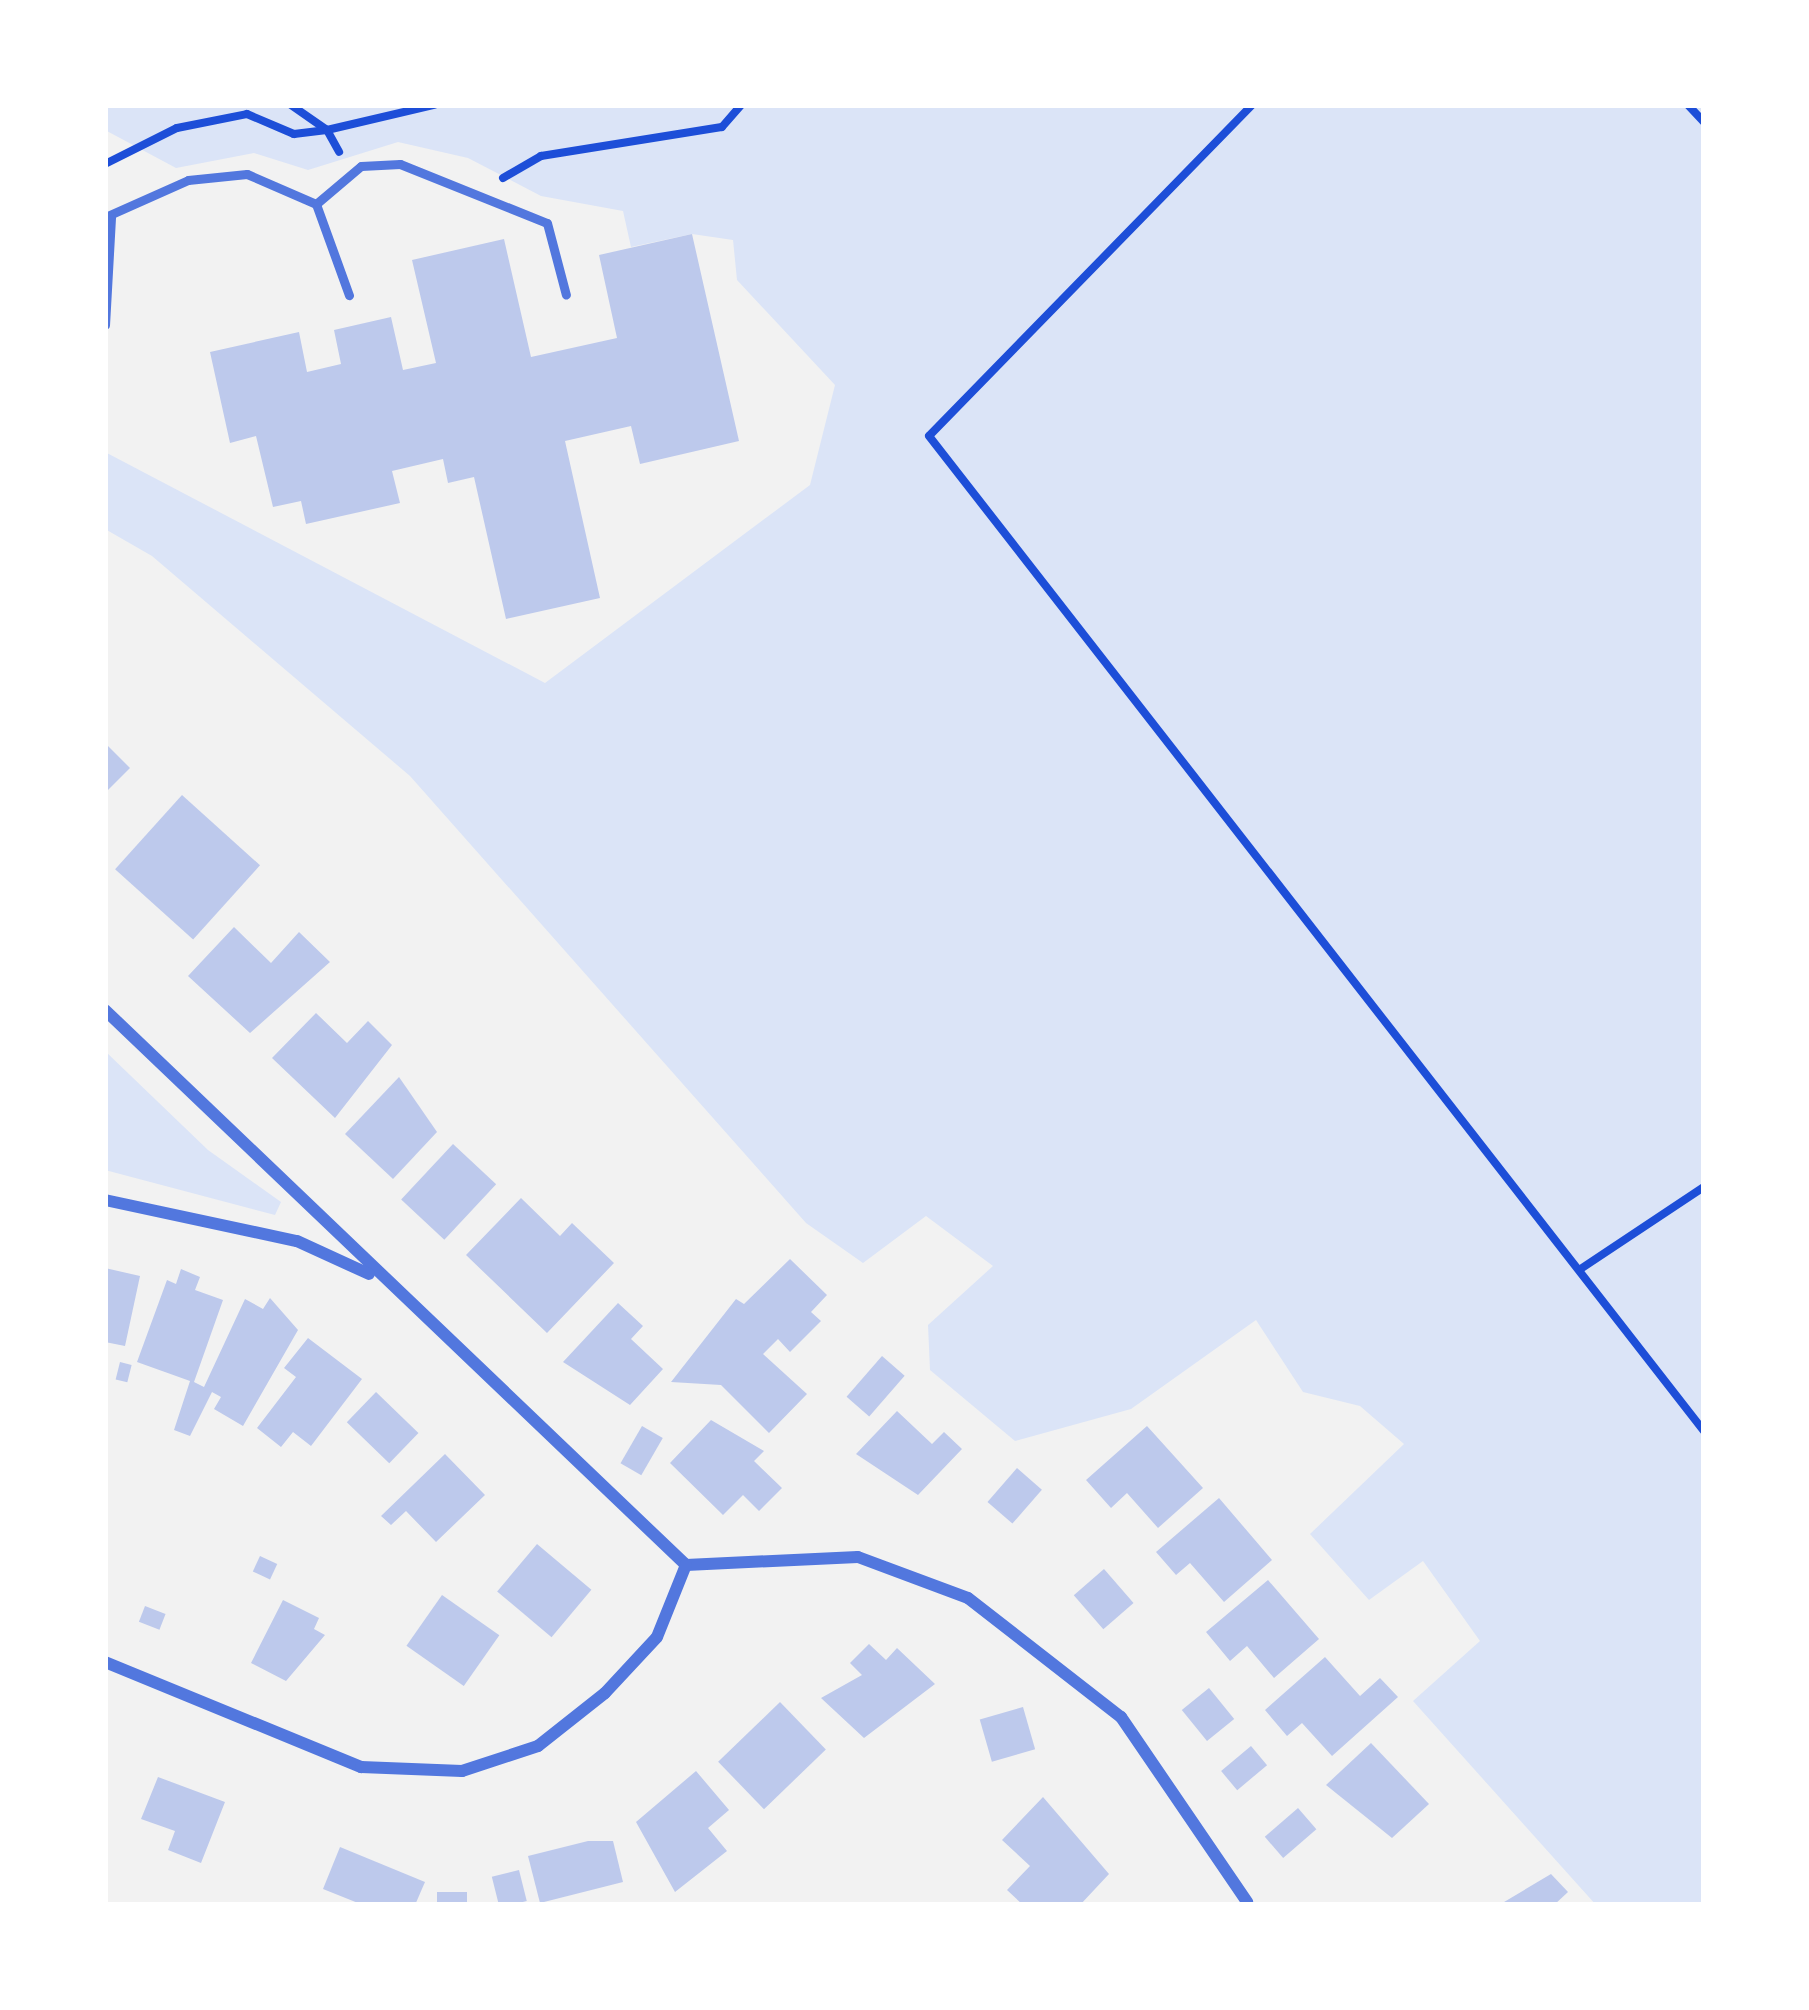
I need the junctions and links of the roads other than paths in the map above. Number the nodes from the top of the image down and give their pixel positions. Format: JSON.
{"nodes":[{"id":1,"x":316,"y":204,"type":"junction"},
{"id":2,"x":108,"y":217,"type":"edge"},
{"id":3,"x":349,"y":295,"type":"dead end"},
{"id":4,"x":566,"y":295,"type":"dead end"},
{"id":5,"x":105,"y":326,"type":"edge"},
{"id":6,"x":105,"y":1010,"type":"edge"},
{"id":7,"x":105,"y":1200,"type":"edge"},
{"id":8,"x":381,"y":1280,"type":"junction"},
{"id":9,"x":686,"y":1565,"type":"junction"},
{"id":10,"x":105,"y":1662,"type":"edge"},
{"id":11,"x":1247,"y":1904,"type":"edge"}],
"edges":[{"from":1,"to":2,"type":"lane"},
{"from":1,"to":3,"type":"lane"},
{"from":1,"to":4,"type":"lane"},
{"from":2,"to":5,"type":"lane"},
{"from":6,"to":8,"type":"street"},
{"from":7,"to":8,"type":"street"},
{"from":8,"to":9,"type":"street"},
{"from":9,"to":10,"type":"street"},
{"from":9,"to":11,"type":"street"}]}
